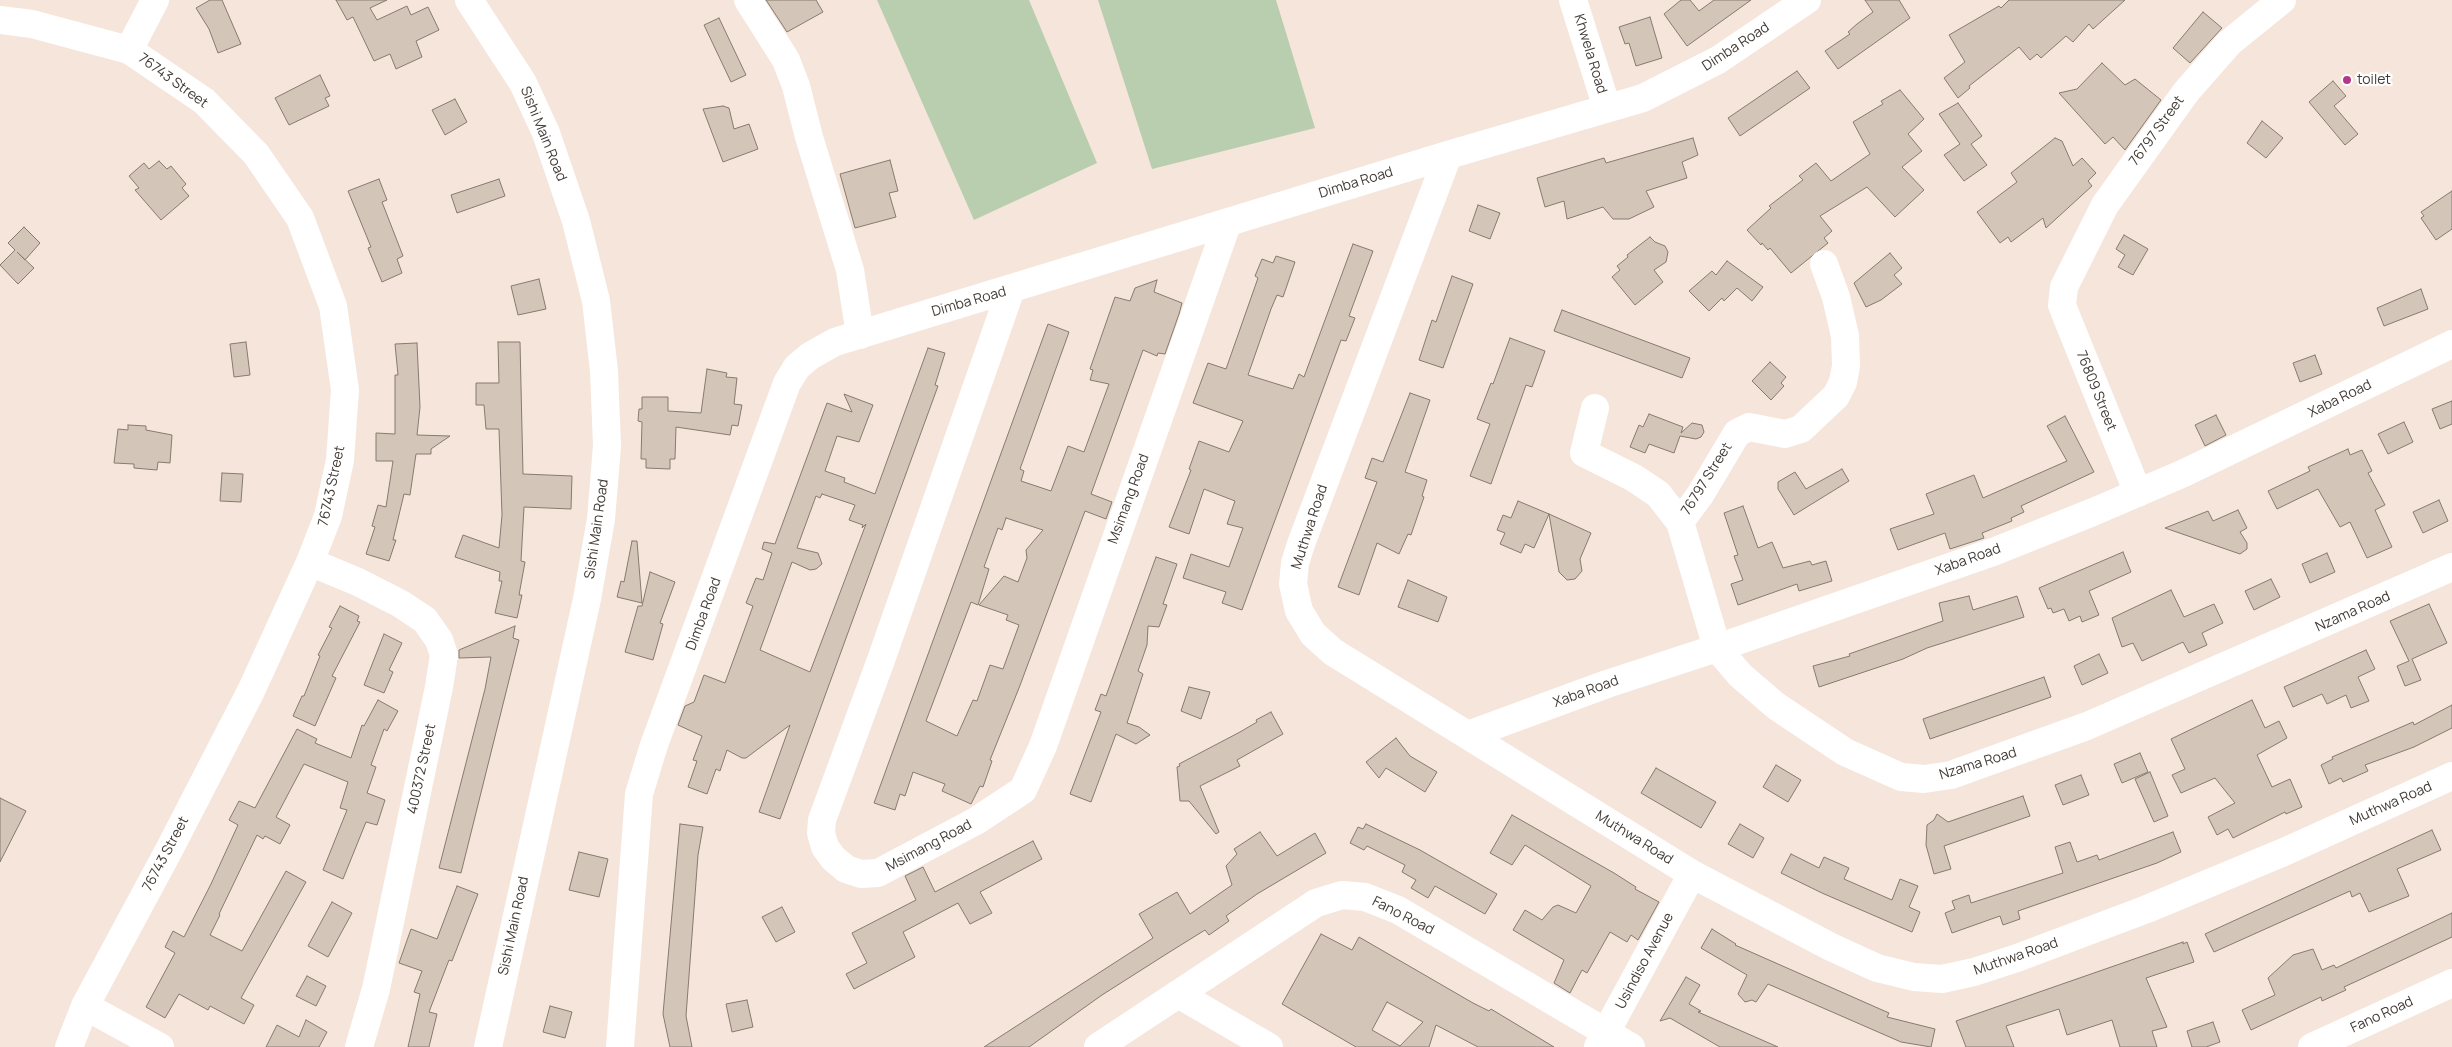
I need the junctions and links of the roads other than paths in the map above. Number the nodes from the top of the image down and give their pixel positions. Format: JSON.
{"nodes":[{"id":1,"x":155,"y":0,"type":"edge"},
{"id":2,"x":469,"y":0,"type":"edge"},
{"id":3,"x":748,"y":0,"type":"edge"},
{"id":4,"x":1573,"y":0,"type":"edge"},
{"id":5,"x":1807,"y":0,"type":"edge"},
{"id":6,"x":2282,"y":0,"type":"edge"},
{"id":7,"x":0,"y":20,"type":"edge"},
{"id":8,"x":129,"y":50,"type":"junction"},
{"id":9,"x":1607,"y":108,"type":"junction"},
{"id":10,"x":1448,"y":155,"type":"junction"},
{"id":11,"x":1227,"y":224,"type":"junction"},
{"id":12,"x":1824,"y":264,"type":"dead end"},
{"id":13,"x":2064,"y":287,"type":"joint"},
{"id":14,"x":1011,"y":289,"type":"junction"},
{"id":15,"x":860,"y":335,"type":"junction"},
{"id":16,"x":2452,"y":344,"type":"edge"},
{"id":17,"x":1595,"y":408,"type":"dead end"},
{"id":18,"x":2138,"y":493,"type":"junction"},
{"id":19,"x":1680,"y":522,"type":"junction"},
{"id":20,"x":310,"y":562,"type":"junction"},
{"id":21,"x":2452,"y":568,"type":"edge"},
{"id":22,"x":1717,"y":648,"type":"junction"},
{"id":23,"x":1468,"y":735,"type":"junction"},
{"id":24,"x":2452,"y":776,"type":"edge"},
{"id":25,"x":1692,"y":874,"type":"junction"},
{"id":26,"x":2452,"y":983,"type":"edge"},
{"id":27,"x":1178,"y":994,"type":"junction"},
{"id":28,"x":85,"y":1006,"type":"junction"},
{"id":29,"x":1603,"y":1040,"type":"edge"},
{"id":30,"x":69,"y":1047,"type":"edge"},
{"id":31,"x":160,"y":1047,"type":"edge"},
{"id":32,"x":359,"y":1047,"type":"edge"},
{"id":33,"x":488,"y":1047,"type":"edge"},
{"id":34,"x":620,"y":1047,"type":"edge"},
{"id":35,"x":1098,"y":1047,"type":"edge"},
{"id":36,"x":1269,"y":1047,"type":"edge"},
{"id":37,"x":1631,"y":1047,"type":"edge"},
{"id":38,"x":2312,"y":1047,"type":"edge"}],
"edges":[{"from":1,"to":8,"type":"street"},
{"from":2,"to":33,"type":"street","name":"Sishi Main Road"},
{"from":3,"to":15,"type":"street"},
{"from":4,"to":9,"type":"street","name":"Khwela Road"},
{"from":5,"to":9,"type":"street","name":"Dimba Road"},
{"from":6,"to":13,"type":"street","name":"76797 Street"},
{"from":7,"to":8,"type":"street","name":"76743 Street"},
{"from":8,"to":20,"type":"street","name":"76743 Street"},
{"from":9,"to":10,"type":"street","name":"Dimba Road"},
{"from":10,"to":11,"type":"street","name":"Dimba Road"},
{"from":10,"to":23,"type":"street","name":"Muthwa Road"},
{"from":11,"to":14,"type":"street","name":"Dimba Road"},
{"from":11,"to":14,"type":"street","name":"Msimang Road"},
{"from":12,"to":19,"type":"street","name":"76797 Street"},
{"from":13,"to":18,"type":"street","name":"76809 Street"},
{"from":14,"to":15,"type":"street","name":"Dimba Road"},
{"from":15,"to":34,"type":"street","name":"Dimba Road"},
{"from":16,"to":18,"type":"street","name":"Xaba Road"},
{"from":17,"to":19,"type":"street","name":"Nzama Road"},
{"from":18,"to":22,"type":"street","name":"Xaba Road"},
{"from":19,"to":22,"type":"street","name":"Nzama Road"},
{"from":20,"to":28,"type":"street","name":"76743 Street"},
{"from":20,"to":32,"type":"street","name":"400372 Street"},
{"from":21,"to":22,"type":"street","name":"Nzama Road"},
{"from":22,"to":23,"type":"street","name":"Xaba Road"},
{"from":23,"to":25,"type":"street","name":"Muthwa Road"},
{"from":24,"to":25,"type":"street","name":"Muthwa Road"},
{"from":25,"to":29,"type":"street","name":"Usindiso Avenue"},
{"from":26,"to":38,"type":"street","name":"Fano Road"},
{"from":27,"to":29,"type":"street","name":"Fano Road"},
{"from":27,"to":35,"type":"street","name":"Fano Road"},
{"from":27,"to":36,"type":"street"},
{"from":28,"to":30,"type":"street","name":"76743 Street"},
{"from":28,"to":31,"type":"street"},
{"from":29,"to":37,"type":"street","name":"Fano Road"}]}
